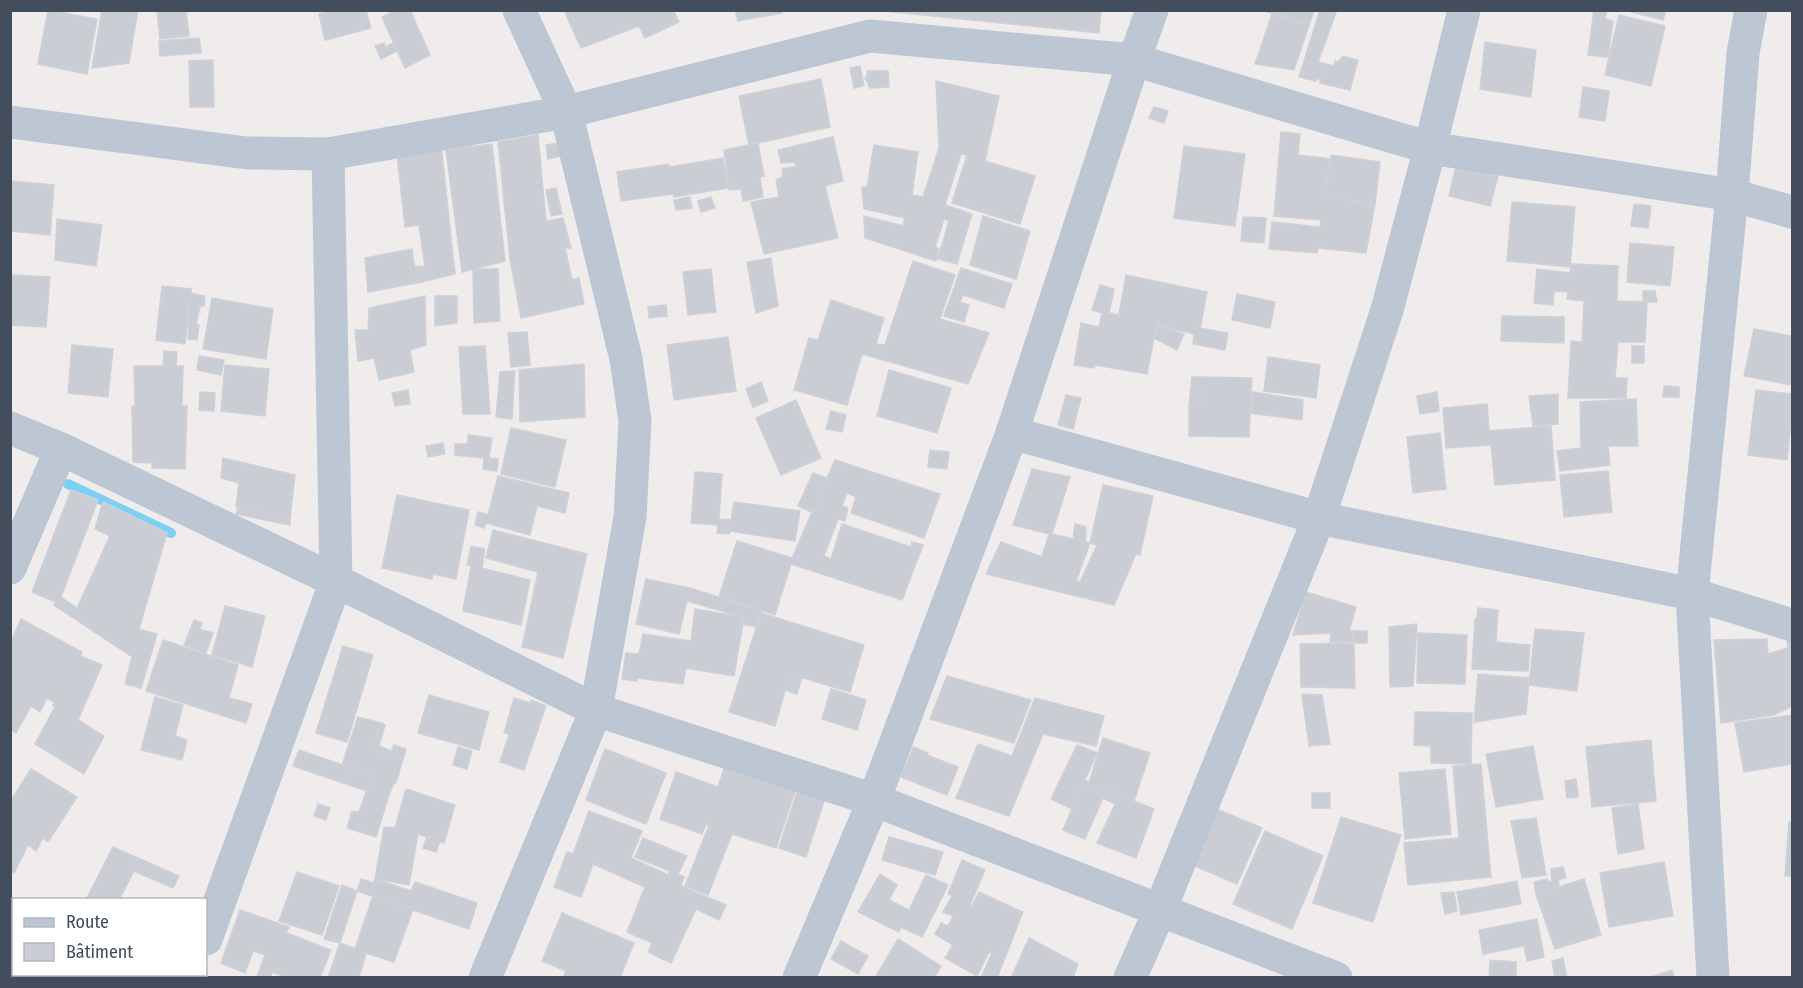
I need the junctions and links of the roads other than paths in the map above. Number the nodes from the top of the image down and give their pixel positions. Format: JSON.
{"nodes":[{"id":1,"x":519,"y":10,"type":"edge"},
{"id":2,"x":1152,"y":10,"type":"edge"},
{"id":3,"x":1464,"y":10,"type":"edge"},
{"id":4,"x":1751,"y":10,"type":"edge"},
{"id":5,"x":868,"y":23,"type":"edge"},
{"id":6,"x":1134,"y":60,"type":"junction"},
{"id":7,"x":566,"y":112,"type":"junction"},
{"id":8,"x":10,"y":122,"type":"edge"},
{"id":9,"x":1430,"y":148,"type":"junction"},
{"id":10,"x":328,"y":154,"type":"junction"},
{"id":11,"x":1732,"y":195,"type":"junction"},
{"id":12,"x":1792,"y":212,"type":"edge"},
{"id":13,"x":10,"y":428,"type":"edge"},
{"id":14,"x":1012,"y":433,"type":"junction"},
{"id":15,"x":61,"y":449,"type":"junction"},
{"id":16,"x":1319,"y":518,"type":"junction"},
{"id":17,"x":10,"y":568,"type":"edge"},
{"id":18,"x":336,"y":581,"type":"junction"},
{"id":19,"x":1692,"y":594,"type":"junction"},
{"id":20,"x":1792,"y":626,"type":"edge"},
{"id":21,"x":596,"y":710,"type":"junction"},
{"id":22,"x":874,"y":800,"type":"junction"},
{"id":23,"x":1160,"y":910,"type":"junction"},
{"id":24,"x":207,"y":936,"type":"edge"},
{"id":25,"x":485,"y":978,"type":"edge"},
{"id":26,"x":799,"y":978,"type":"edge"},
{"id":27,"x":1130,"y":978,"type":"edge"},
{"id":28,"x":1336,"y":978,"type":"edge"},
{"id":29,"x":1713,"y":978,"type":"edge"}],
"edges":[{"from":1,"to":7,"type":"street"},
{"from":2,"to":6,"type":"street"},
{"from":3,"to":9,"type":"street"},
{"from":4,"to":11,"type":"street"},
{"from":5,"to":6,"type":"street"},
{"from":5,"to":7,"type":"street"},
{"from":6,"to":9,"type":"street"},
{"from":6,"to":14,"type":"street"},
{"from":7,"to":10,"type":"street"},
{"from":7,"to":21,"type":"street"},
{"from":8,"to":10,"type":"street"},
{"from":9,"to":11,"type":"street"},
{"from":9,"to":16,"type":"street"},
{"from":10,"to":18,"type":"street"},
{"from":11,"to":12,"type":"street"},
{"from":11,"to":19,"type":"street"},
{"from":13,"to":15,"type":"street"},
{"from":14,"to":16,"type":"street"},
{"from":14,"to":22,"type":"street"},
{"from":15,"to":17,"type":"street"},
{"from":15,"to":18,"type":"street"},
{"from":16,"to":19,"type":"street"},
{"from":16,"to":23,"type":"street"},
{"from":18,"to":21,"type":"street"},
{"from":18,"to":24,"type":"street"},
{"from":19,"to":20,"type":"street"},
{"from":19,"to":29,"type":"street"},
{"from":21,"to":22,"type":"street"},
{"from":21,"to":25,"type":"street"},
{"from":22,"to":23,"type":"street"},
{"from":22,"to":26,"type":"street"},
{"from":23,"to":27,"type":"street"},
{"from":23,"to":28,"type":"street"}]}
